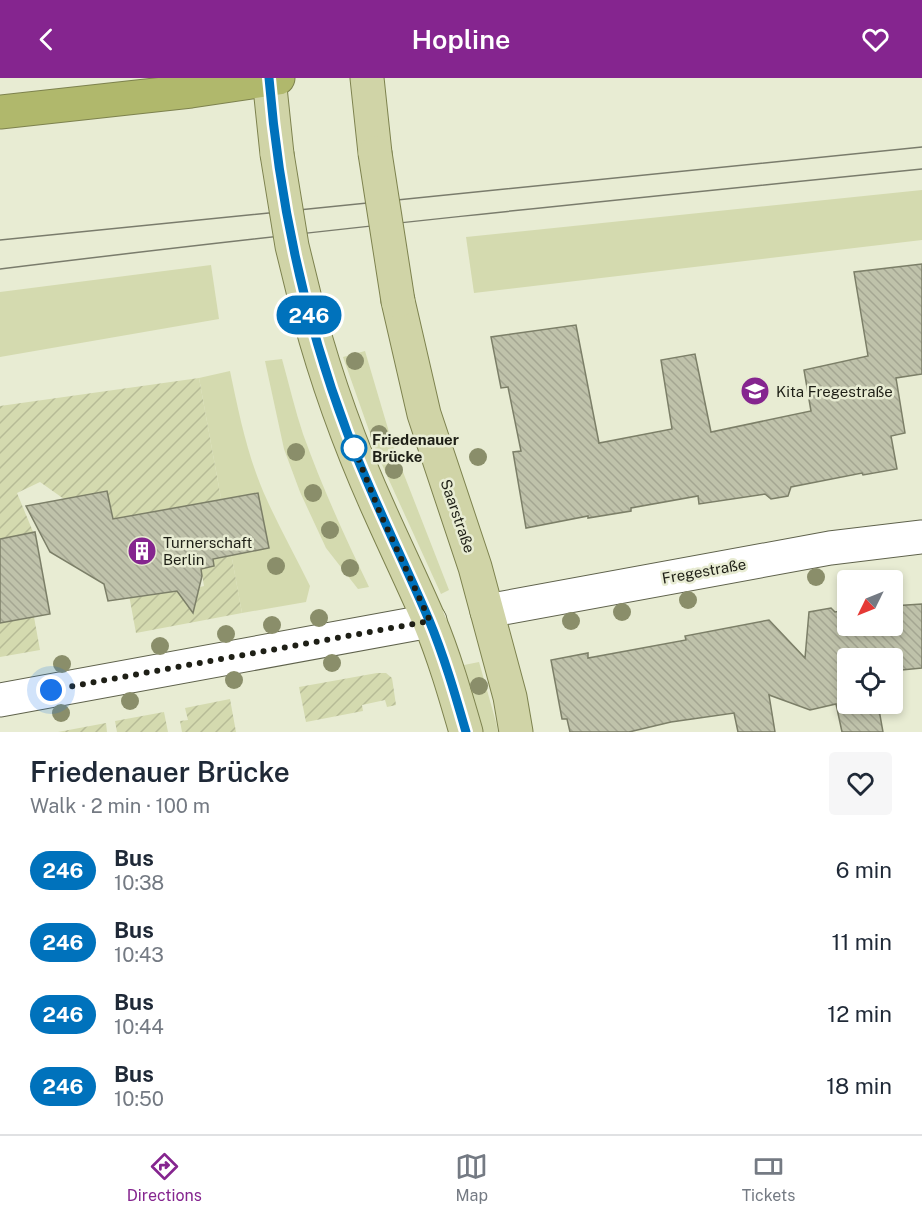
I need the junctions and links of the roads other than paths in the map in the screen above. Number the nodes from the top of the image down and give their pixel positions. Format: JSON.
{"nodes":[{"id":1,"x":272,"y":78,"type":"edge"},
{"id":2,"x":368,"y":78,"type":"edge"},
{"id":3,"x":0,"y":112,"type":"edge"},
{"id":4,"x":922,"y":537,"type":"edge"},
{"id":5,"x":487,"y":611,"type":"junction"},
{"id":6,"x":430,"y":621,"type":"junction"},
{"id":7,"x":0,"y":700,"type":"edge"},
{"id":8,"x":466,"y":732,"type":"edge"},
{"id":9,"x":516,"y":732,"type":"edge"}],
"edges":[{"from":1,"to":3,"type":"highway"},
{"from":1,"to":6,"type":"main road","bridge":true},
{"from":2,"to":5,"type":"main road","name":"Saarstraße","bridge":true},
{"from":4,"to":5,"type":"street","name":"Fregestraße"},
{"from":5,"to":9,"type":"main road","name":"Saarstraße"},
{"from":6,"to":7,"type":"street"},
{"from":6,"to":8,"type":"main road"}]}
